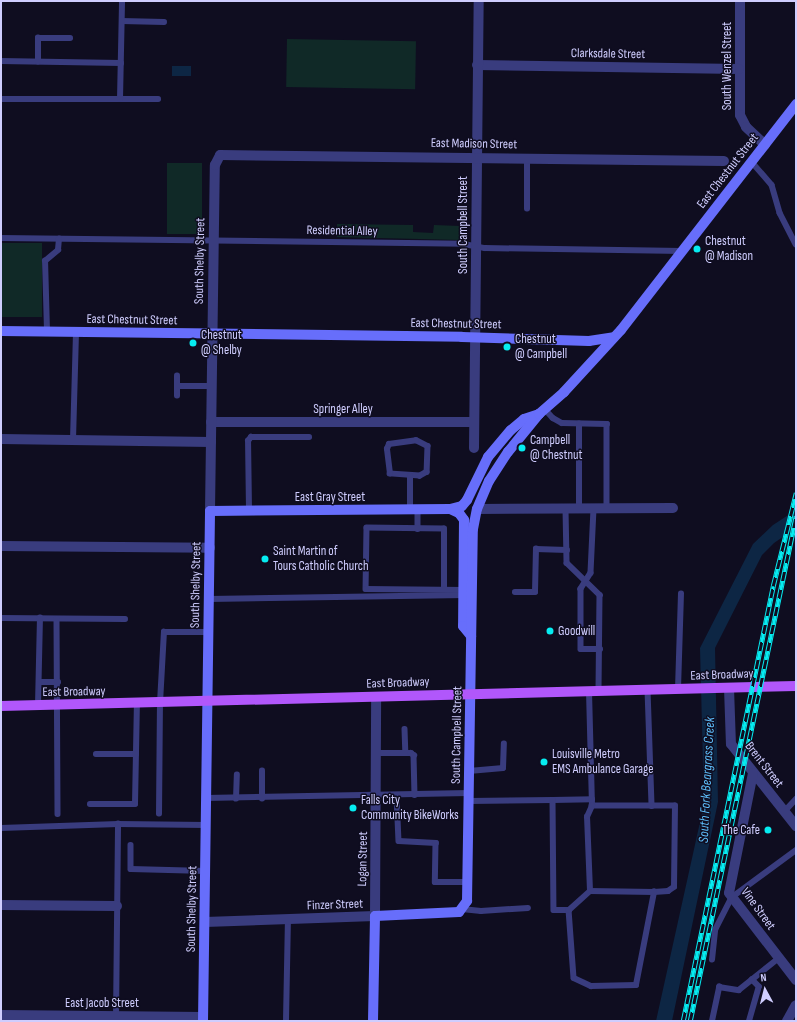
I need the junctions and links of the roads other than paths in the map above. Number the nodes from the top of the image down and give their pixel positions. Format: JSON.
{"nodes":[{"id":1,"x":122,"y":1,"type":"edge"},
{"id":2,"x":479,"y":1,"type":"edge"},
{"id":3,"x":740,"y":1,"type":"edge"},
{"id":4,"x":122,"y":21,"type":"junction"},
{"id":5,"x":164,"y":22,"type":"dead end"},
{"id":6,"x":70,"y":38,"type":"dead end"},
{"id":7,"x":1,"y":61,"type":"edge"},
{"id":8,"x":38,"y":62,"type":"junction"},
{"id":9,"x":121,"y":63,"type":"junction"},
{"id":10,"x":477,"y":65,"type":"junction"},
{"id":11,"x":739,"y":69,"type":"junction"},
{"id":12,"x":1,"y":99,"type":"edge"},
{"id":13,"x":158,"y":99,"type":"dead end"},
{"id":14,"x":120,"y":100,"type":"junction"},
{"id":15,"x":795,"y":108,"type":"edge"},
{"id":16,"x":765,"y":145,"type":"junction"},
{"id":17,"x":224,"y":153,"type":"joint"},
{"id":18,"x":476,"y":157,"type":"junction"},
{"id":19,"x":527,"y":158,"type":"junction"},
{"id":20,"x":724,"y":161,"type":"dead end"},
{"id":21,"x":752,"y":162,"type":"junction"},
{"id":22,"x":527,"y":209,"type":"dead end"},
{"id":23,"x":1,"y":238,"type":"edge"},
{"id":24,"x":59,"y":239,"type":"junction"},
{"id":25,"x":213,"y":241,"type":"junction"},
{"id":26,"x":796,"y":244,"type":"edge"},
{"id":27,"x":477,"y":247,"type":"junction"},
{"id":28,"x":683,"y":251,"type":"junction"},
{"id":29,"x":1,"y":331,"type":"edge"},
{"id":30,"x":46,"y":331,"type":"junction"},
{"id":31,"x":76,"y":332,"type":"junction"},
{"id":32,"x":212,"y":334,"type":"junction"},
{"id":33,"x":474,"y":337,"type":"junction"},
{"id":34,"x":614,"y":337,"type":"junction"},
{"id":35,"x":177,"y":376,"type":"dead end"},
{"id":36,"x":177,"y":386,"type":"junction"},
{"id":37,"x":212,"y":386,"type":"junction"},
{"id":38,"x":177,"y":396,"type":"dead end"},
{"id":39,"x":542,"y":411,"type":"junction"},
{"id":40,"x":211,"y":422,"type":"junction"},
{"id":41,"x":474,"y":422,"type":"junction"},
{"id":42,"x":579,"y":424,"type":"junction"},
{"id":43,"x":309,"y":437,"type":"dead end"},
{"id":44,"x":1,"y":439,"type":"edge"},
{"id":45,"x":73,"y":440,"type":"junction"},
{"id":46,"x":211,"y":442,"type":"junction"},
{"id":47,"x":474,"y":448,"type":"dead end"},
{"id":48,"x":410,"y":476,"type":"junction"},
{"id":49,"x":607,"y":508,"type":"junction"},
{"id":50,"x":673,"y":508,"type":"dead end"},
{"id":51,"x":450,"y":509,"type":"junction"},
{"id":52,"x":477,"y":509,"type":"junction"},
{"id":53,"x":566,"y":509,"type":"junction"},
{"id":54,"x":579,"y":509,"type":"junction"},
{"id":55,"x":594,"y":509,"type":"junction"},
{"id":56,"x":249,"y":510,"type":"junction"},
{"id":57,"x":414,"y":510,"type":"junction"},
{"id":58,"x":210,"y":511,"type":"junction"},
{"id":59,"x":418,"y":529,"type":"junction"},
{"id":60,"x":1,"y":546,"type":"edge"},
{"id":61,"x":210,"y":548,"type":"junction"},
{"id":62,"x":567,"y":550,"type":"junction"},
{"id":63,"x":586,"y":581,"type":"junction"},
{"id":64,"x":444,"y":589,"type":"junction"},
{"id":65,"x":515,"y":592,"type":"dead end"},
{"id":66,"x":466,"y":593,"type":"junction"},
{"id":67,"x":681,"y":594,"type":"dead end"},
{"id":68,"x":209,"y":599,"type":"junction"},
{"id":69,"x":1,"y":618,"type":"edge"},
{"id":70,"x":40,"y":618,"type":"junction"},
{"id":71,"x":58,"y":619,"type":"junction"},
{"id":72,"x":125,"y":619,"type":"dead end"},
{"id":73,"x":208,"y":632,"type":"junction"},
{"id":74,"x":600,"y":649,"type":"junction"},
{"id":75,"x":39,"y":682,"type":"junction"},
{"id":76,"x":58,"y":682,"type":"junction"},
{"id":77,"x":796,"y":686,"type":"edge"},
{"id":78,"x":728,"y":688,"type":"junction"},
{"id":79,"x":678,"y":689,"type":"junction"},
{"id":80,"x":648,"y":690,"type":"junction"},
{"id":81,"x":594,"y":691,"type":"junction"},
{"id":82,"x":470,"y":694,"type":"junction"},
{"id":83,"x":376,"y":697,"type":"junction"},
{"id":84,"x":207,"y":702,"type":"junction"},
{"id":85,"x":137,"y":703,"type":"junction"},
{"id":86,"x":160,"y":703,"type":"junction"},
{"id":87,"x":59,"y":705,"type":"junction"},
{"id":88,"x":1,"y":706,"type":"edge"},
{"id":89,"x":38,"y":706,"type":"junction"},
{"id":90,"x":406,"y":729,"type":"dead end"},
{"id":91,"x":504,"y":744,"type":"dead end"},
{"id":92,"x":406,"y":753,"type":"junction"},
{"id":93,"x":96,"y":754,"type":"dead end"},
{"id":94,"x":136,"y":754,"type":"junction"},
{"id":95,"x":377,"y":754,"type":"junction"},
{"id":96,"x":262,"y":770,"type":"dead end"},
{"id":97,"x":469,"y":771,"type":"junction"},
{"id":98,"x":753,"y":773,"type":"junction"},
{"id":99,"x":237,"y":775,"type":"dead end"},
{"id":100,"x":415,"y":795,"type":"junction"},
{"id":101,"x":377,"y":796,"type":"junction"},
{"id":102,"x":397,"y":796,"type":"junction"},
{"id":103,"x":469,"y":797,"type":"junction"},
{"id":104,"x":206,"y":798,"type":"junction"},
{"id":105,"x":262,"y":798,"type":"junction"},
{"id":106,"x":236,"y":799,"type":"junction"},
{"id":107,"x":592,"y":799,"type":"junction"},
{"id":108,"x":796,"y":799,"type":"edge"},
{"id":109,"x":553,"y":800,"type":"junction"},
{"id":110,"x":90,"y":804,"type":"dead end"},
{"id":111,"x":592,"y":806,"type":"junction"},
{"id":112,"x":652,"y":806,"type":"junction"},
{"id":113,"x":784,"y":812,"type":"junction"},
{"id":114,"x":58,"y":814,"type":"dead end"},
{"id":115,"x":159,"y":814,"type":"dead end"},
{"id":116,"x":795,"y":822,"type":"edge"},
{"id":117,"x":118,"y":824,"type":"junction"},
{"id":118,"x":206,"y":825,"type":"junction"},
{"id":119,"x":1,"y":828,"type":"edge"},
{"id":120,"x":131,"y":845,"type":"dead end"},
{"id":121,"x":796,"y":850,"type":"edge"},
{"id":122,"x":206,"y":871,"type":"junction"},
{"id":123,"x":468,"y":882,"type":"junction"},
{"id":124,"x":590,"y":891,"type":"junction"},
{"id":125,"x":654,"y":892,"type":"junction"},
{"id":126,"x":731,"y":898,"type":"junction"},
{"id":127,"x":1,"y":905,"type":"edge"},
{"id":128,"x":117,"y":906,"type":"junction"},
{"id":129,"x":463,"y":908,"type":"junction"},
{"id":130,"x":528,"y":908,"type":"dead end"},
{"id":131,"x":569,"y":910,"type":"junction"},
{"id":132,"x":375,"y":916,"type":"junction"},
{"id":133,"x":288,"y":920,"type":"junction"},
{"id":134,"x":205,"y":922,"type":"junction"},
{"id":135,"x":778,"y":958,"type":"junction"},
{"id":136,"x":712,"y":960,"type":"dead end"},
{"id":137,"x":752,"y":980,"type":"junction"},
{"id":138,"x":796,"y":980,"type":"edge"},
{"id":139,"x":796,"y":1005,"type":"edge"},
{"id":140,"x":1,"y":1015,"type":"edge"},
{"id":141,"x":116,"y":1019,"type":"edge"},
{"id":142,"x":203,"y":1019,"type":"edge"},
{"id":143,"x":286,"y":1021,"type":"edge"},
{"id":144,"x":373,"y":1021,"type":"edge"},
{"id":145,"x":712,"y":1021,"type":"edge"},
{"id":146,"x":749,"y":1021,"type":"edge"},
{"id":147,"x":787,"y":1021,"type":"edge"}],
"edges":[{"from":1,"to":4,"type":"lane"},
{"from":2,"to":10,"type":"street","name":"South Campbell Street"},
{"from":3,"to":11,"type":"street","name":"South Wenzel Street"},
{"from":4,"to":5,"type":"lane"},
{"from":4,"to":9,"type":"lane"},
{"from":6,"to":8,"type":"lane"},
{"from":7,"to":8,"type":"lane"},
{"from":8,"to":9,"type":"lane"},
{"from":9,"to":14,"type":"lane"},
{"from":10,"to":11,"type":"street","name":"Clarksdale Street"},
{"from":10,"to":18,"type":"street","name":"South Campbell Street"},
{"from":11,"to":16,"type":"street","name":"South Wenzel Street"},
{"from":12,"to":14,"type":"lane"},
{"from":13,"to":14,"type":"lane"},
{"from":15,"to":16,"type":"main road","name":"East Chestnut Street"},
{"from":16,"to":21,"type":"main road","name":"East Chestnut Street"},
{"from":17,"to":18,"type":"street","name":"East Madison Street"},
{"from":17,"to":25,"type":"street","name":"South Shelby Street"},
{"from":18,"to":19,"type":"street","name":"East Madison Street"},
{"from":18,"to":27,"type":"street","name":"South Campbell Street"},
{"from":19,"to":20,"type":"street","name":"East Madison Street"},
{"from":19,"to":22,"type":"lane"},
{"from":21,"to":26,"type":"lane"},
{"from":21,"to":28,"type":"main road","name":"East Chestnut Street"},
{"from":23,"to":24,"type":"lane","name":"Residential Alley"},
{"from":24,"to":25,"type":"lane","name":"Residential Alley"},
{"from":24,"to":30,"type":"lane"},
{"from":25,"to":27,"type":"lane","name":"Residential Alley"},
{"from":25,"to":32,"type":"street","name":"South Shelby Street"},
{"from":27,"to":28,"type":"lane","name":"Residential Alley"},
{"from":27,"to":33,"type":"street","name":"South Campbell Street"},
{"from":28,"to":34,"type":"main road","name":"East Chestnut Street"},
{"from":29,"to":30,"type":"main road","name":"East Chestnut Street"},
{"from":30,"to":31,"type":"main road","name":"East Chestnut Street"},
{"from":31,"to":32,"type":"main road","name":"East Chestnut Street"},
{"from":31,"to":45,"type":"lane"},
{"from":32,"to":33,"type":"main road","name":"East Chestnut Street"},
{"from":32,"to":37,"type":"street","name":"South Shelby Street"},
{"from":33,"to":34,"type":"main road","name":"East Chestnut Street"},
{"from":33,"to":41,"type":"street","name":"South Campbell Street"},
{"from":34,"to":39,"type":"main road"},
{"from":35,"to":36,"type":"lane"},
{"from":36,"to":37,"type":"lane"},
{"from":36,"to":38,"type":"lane"},
{"from":37,"to":40,"type":"street","name":"South Shelby Street"},
{"from":39,"to":42,"type":"lane"},
{"from":39,"to":51,"type":"main road"},
{"from":39,"to":52,"type":"main road","name":"South Campbell Street"},
{"from":40,"to":41,"type":"street","name":"Springer Alley"},
{"from":40,"to":46,"type":"street","name":"South Shelby Street"},
{"from":41,"to":47,"type":"street","name":"South Campbell Street"},
{"from":42,"to":49,"type":"lane"},
{"from":42,"to":54,"type":"lane"},
{"from":43,"to":56,"type":"lane"},
{"from":44,"to":45,"type":"street"},
{"from":45,"to":46,"type":"street"},
{"from":46,"to":58,"type":"street","name":"South Shelby Street"},
{"from":48,"to":48,"type":"lane"},
{"from":48,"to":57,"type":"lane"},
{"from":49,"to":50,"type":"street"},
{"from":49,"to":55,"type":"street"},
{"from":51,"to":57,"type":"main road","name":"East Gray Street"},
{"from":51,"to":66,"type":"main road","name":"South Campbell Street"},
{"from":52,"to":53,"type":"street"},
{"from":52,"to":66,"type":"main road","name":"South Campbell Street"},
{"from":53,"to":54,"type":"street"},
{"from":53,"to":62,"type":"lane"},
{"from":54,"to":55,"type":"street"},
{"from":55,"to":63,"type":"lane"},
{"from":56,"to":57,"type":"main road","name":"East Gray Street"},
{"from":56,"to":58,"type":"main road","name":"East Gray Street"},
{"from":57,"to":59,"type":"lane"},
{"from":58,"to":61,"type":"main road","name":"South Shelby Street"},
{"from":59,"to":64,"type":"lane"},
{"from":59,"to":64,"type":"lane"},
{"from":60,"to":61,"type":"street"},
{"from":61,"to":68,"type":"main road","name":"South Shelby Street"},
{"from":62,"to":63,"type":"lane"},
{"from":62,"to":65,"type":"lane"},
{"from":63,"to":74,"type":"lane"},
{"from":63,"to":74,"type":"lane"},
{"from":64,"to":66,"type":"lane"},
{"from":66,"to":68,"type":"lane"},
{"from":66,"to":82,"type":"main road","name":"South Campbell Street"},
{"from":67,"to":79,"type":"lane"},
{"from":68,"to":73,"type":"main road","name":"South Shelby Street"},
{"from":69,"to":70,"type":"lane"},
{"from":70,"to":71,"type":"lane"},
{"from":70,"to":75,"type":"lane"},
{"from":71,"to":72,"type":"lane"},
{"from":71,"to":76,"type":"lane"},
{"from":73,"to":84,"type":"main road","name":"South Shelby Street"},
{"from":73,"to":86,"type":"lane"},
{"from":74,"to":81,"type":"lane"},
{"from":75,"to":76,"type":"lane"},
{"from":75,"to":89,"type":"lane"},
{"from":76,"to":87,"type":"lane"},
{"from":77,"to":78,"type":"main road","name":"East Broadway"},
{"from":78,"to":79,"type":"main road","name":"East Broadway"},
{"from":78,"to":98,"type":"street","name":"Brent Street"},
{"from":79,"to":80,"type":"main road","name":"East Broadway"},
{"from":80,"to":81,"type":"main road","name":"East Broadway"},
{"from":80,"to":112,"type":"lane"},
{"from":81,"to":82,"type":"main road","name":"East Broadway"},
{"from":81,"to":107,"type":"lane"},
{"from":82,"to":83,"type":"main road","name":"East Broadway"},
{"from":82,"to":97,"type":"main road","name":"South Campbell Street"},
{"from":83,"to":84,"type":"main road","name":"East Broadway"},
{"from":83,"to":95,"type":"street","name":"Logan Street"},
{"from":84,"to":86,"type":"main road","name":"East Broadway"},
{"from":84,"to":104,"type":"main road","name":"South Shelby Street"},
{"from":85,"to":86,"type":"main road","name":"East Broadway"},
{"from":85,"to":87,"type":"main road","name":"East Broadway"},
{"from":85,"to":94,"type":"lane"},
{"from":86,"to":115,"type":"lane"},
{"from":87,"to":89,"type":"main road","name":"East Broadway"},
{"from":87,"to":114,"type":"lane"},
{"from":88,"to":89,"type":"main road","name":"East Broadway"},
{"from":90,"to":92,"type":"lane"},
{"from":91,"to":97,"type":"lane"},
{"from":92,"to":95,"type":"lane"},
{"from":92,"to":100,"type":"lane"},
{"from":93,"to":94,"type":"lane"},
{"from":94,"to":110,"type":"lane"},
{"from":95,"to":101,"type":"street","name":"Logan Street"},
{"from":96,"to":105,"type":"lane"},
{"from":97,"to":103,"type":"main road","name":"South Campbell Street"},
{"from":98,"to":113,"type":"street","name":"Brent Street"},
{"from":98,"to":126,"type":"street","name":"Vine Street"},
{"from":99,"to":106,"type":"lane"},
{"from":100,"to":102,"type":"lane"},
{"from":100,"to":103,"type":"lane"},
{"from":101,"to":102,"type":"lane"},
{"from":101,"to":105,"type":"lane"},
{"from":101,"to":132,"type":"street","name":"Logan Street"},
{"from":102,"to":123,"type":"lane"},
{"from":103,"to":109,"type":"lane"},
{"from":103,"to":123,"type":"main road","name":"South Campbell Street"},
{"from":104,"to":106,"type":"lane"},
{"from":104,"to":118,"type":"main road","name":"South Shelby Street"},
{"from":105,"to":106,"type":"lane"},
{"from":107,"to":109,"type":"lane"},
{"from":107,"to":111,"type":"lane"},
{"from":108,"to":113,"type":"lane"},
{"from":109,"to":131,"type":"lane"},
{"from":111,"to":112,"type":"lane"},
{"from":111,"to":124,"type":"lane"},
{"from":112,"to":125,"type":"lane"},
{"from":113,"to":116,"type":"street","name":"Brent Street"},
{"from":117,"to":118,"type":"lane"},
{"from":117,"to":119,"type":"lane"},
{"from":117,"to":128,"type":"lane"},
{"from":118,"to":122,"type":"main road","name":"South Shelby Street"},
{"from":120,"to":122,"type":"lane"},
{"from":121,"to":126,"type":"lane"},
{"from":122,"to":134,"type":"main road","name":"South Shelby Street"},
{"from":123,"to":129,"type":"main road","name":"South Campbell Street"},
{"from":124,"to":125,"type":"lane"},
{"from":124,"to":131,"type":"lane"},
{"from":125,"to":131,"type":"lane"},
{"from":126,"to":135,"type":"street","name":"Vine Street"},
{"from":126,"to":136,"type":"lane"},
{"from":127,"to":128,"type":"street"},
{"from":128,"to":141,"type":"lane"},
{"from":129,"to":130,"type":"lane"},
{"from":129,"to":132,"type":"main road","name":"Finzer Street"},
{"from":132,"to":133,"type":"street","name":"Finzer Street"},
{"from":132,"to":144,"type":"main road","name":"Logan Street"},
{"from":133,"to":134,"type":"street","name":"Finzer Street"},
{"from":133,"to":143,"type":"lane"},
{"from":134,"to":142,"type":"main road","name":"South Shelby Street"},
{"from":135,"to":137,"type":"lane"},
{"from":135,"to":138,"type":"street","name":"Vine Street"},
{"from":137,"to":145,"type":"lane"},
{"from":137,"to":146,"type":"lane"},
{"from":139,"to":147,"type":"street"},
{"from":140,"to":141,"type":"street","name":"East Jacob Street"},
{"from":141,"to":142,"type":"street","name":"East Jacob Street"}]}
